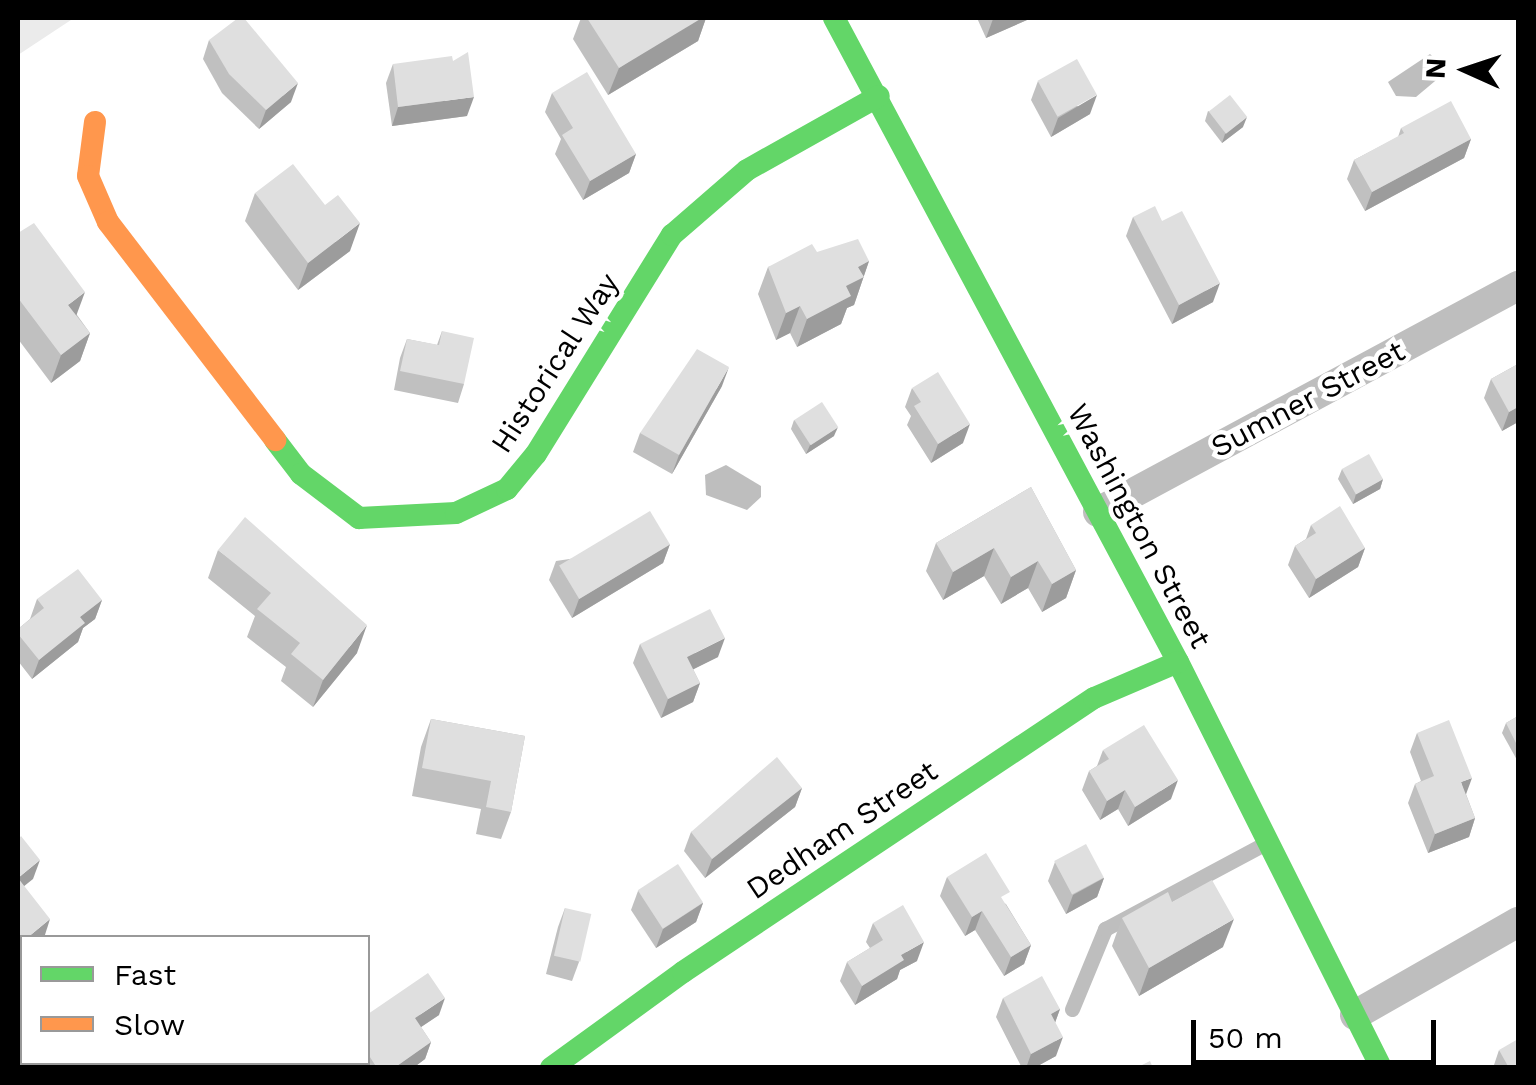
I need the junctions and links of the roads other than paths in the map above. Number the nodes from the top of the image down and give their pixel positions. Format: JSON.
{"nodes":[{"id":1,"x":834,"y":18,"type":"edge"},
{"id":2,"x":879,"y":96,"type":"junction"},
{"id":3,"x":96,"y":122,"type":"dead end"},
{"id":4,"x":1518,"y":286,"type":"edge"},
{"id":5,"x":1098,"y":512,"type":"junction"},
{"id":6,"x":1178,"y":662,"type":"junction"},
{"id":7,"x":1268,"y":842,"type":"junction"},
{"id":8,"x":1518,"y":922,"type":"edge"},
{"id":9,"x":1072,"y":1009,"type":"dead end"},
{"id":10,"x":1355,"y":1015,"type":"junction"},
{"id":11,"x":551,"y":1068,"type":"edge"},
{"id":12,"x":1381,"y":1068,"type":"edge"}],
"edges":[{"from":1,"to":2,"type":"main road","name":"Washington Street"},
{"from":2,"to":3,"type":"main road","name":"Historical Way"},
{"from":2,"to":5,"type":"main road","name":"Washington Street"},
{"from":4,"to":5,"type":"street","name":"Sumner Street"},
{"from":5,"to":6,"type":"main road","name":"Washington Street"},
{"from":6,"to":7,"type":"main road","name":"Washington Street"},
{"from":6,"to":11,"type":"main road","name":"Dedham Street"},
{"from":7,"to":9,"type":"lane"},
{"from":7,"to":10,"type":"main road","name":"Washington Street"},
{"from":8,"to":10,"type":"street"},
{"from":10,"to":12,"type":"main road","name":"Washington Street"}]}
